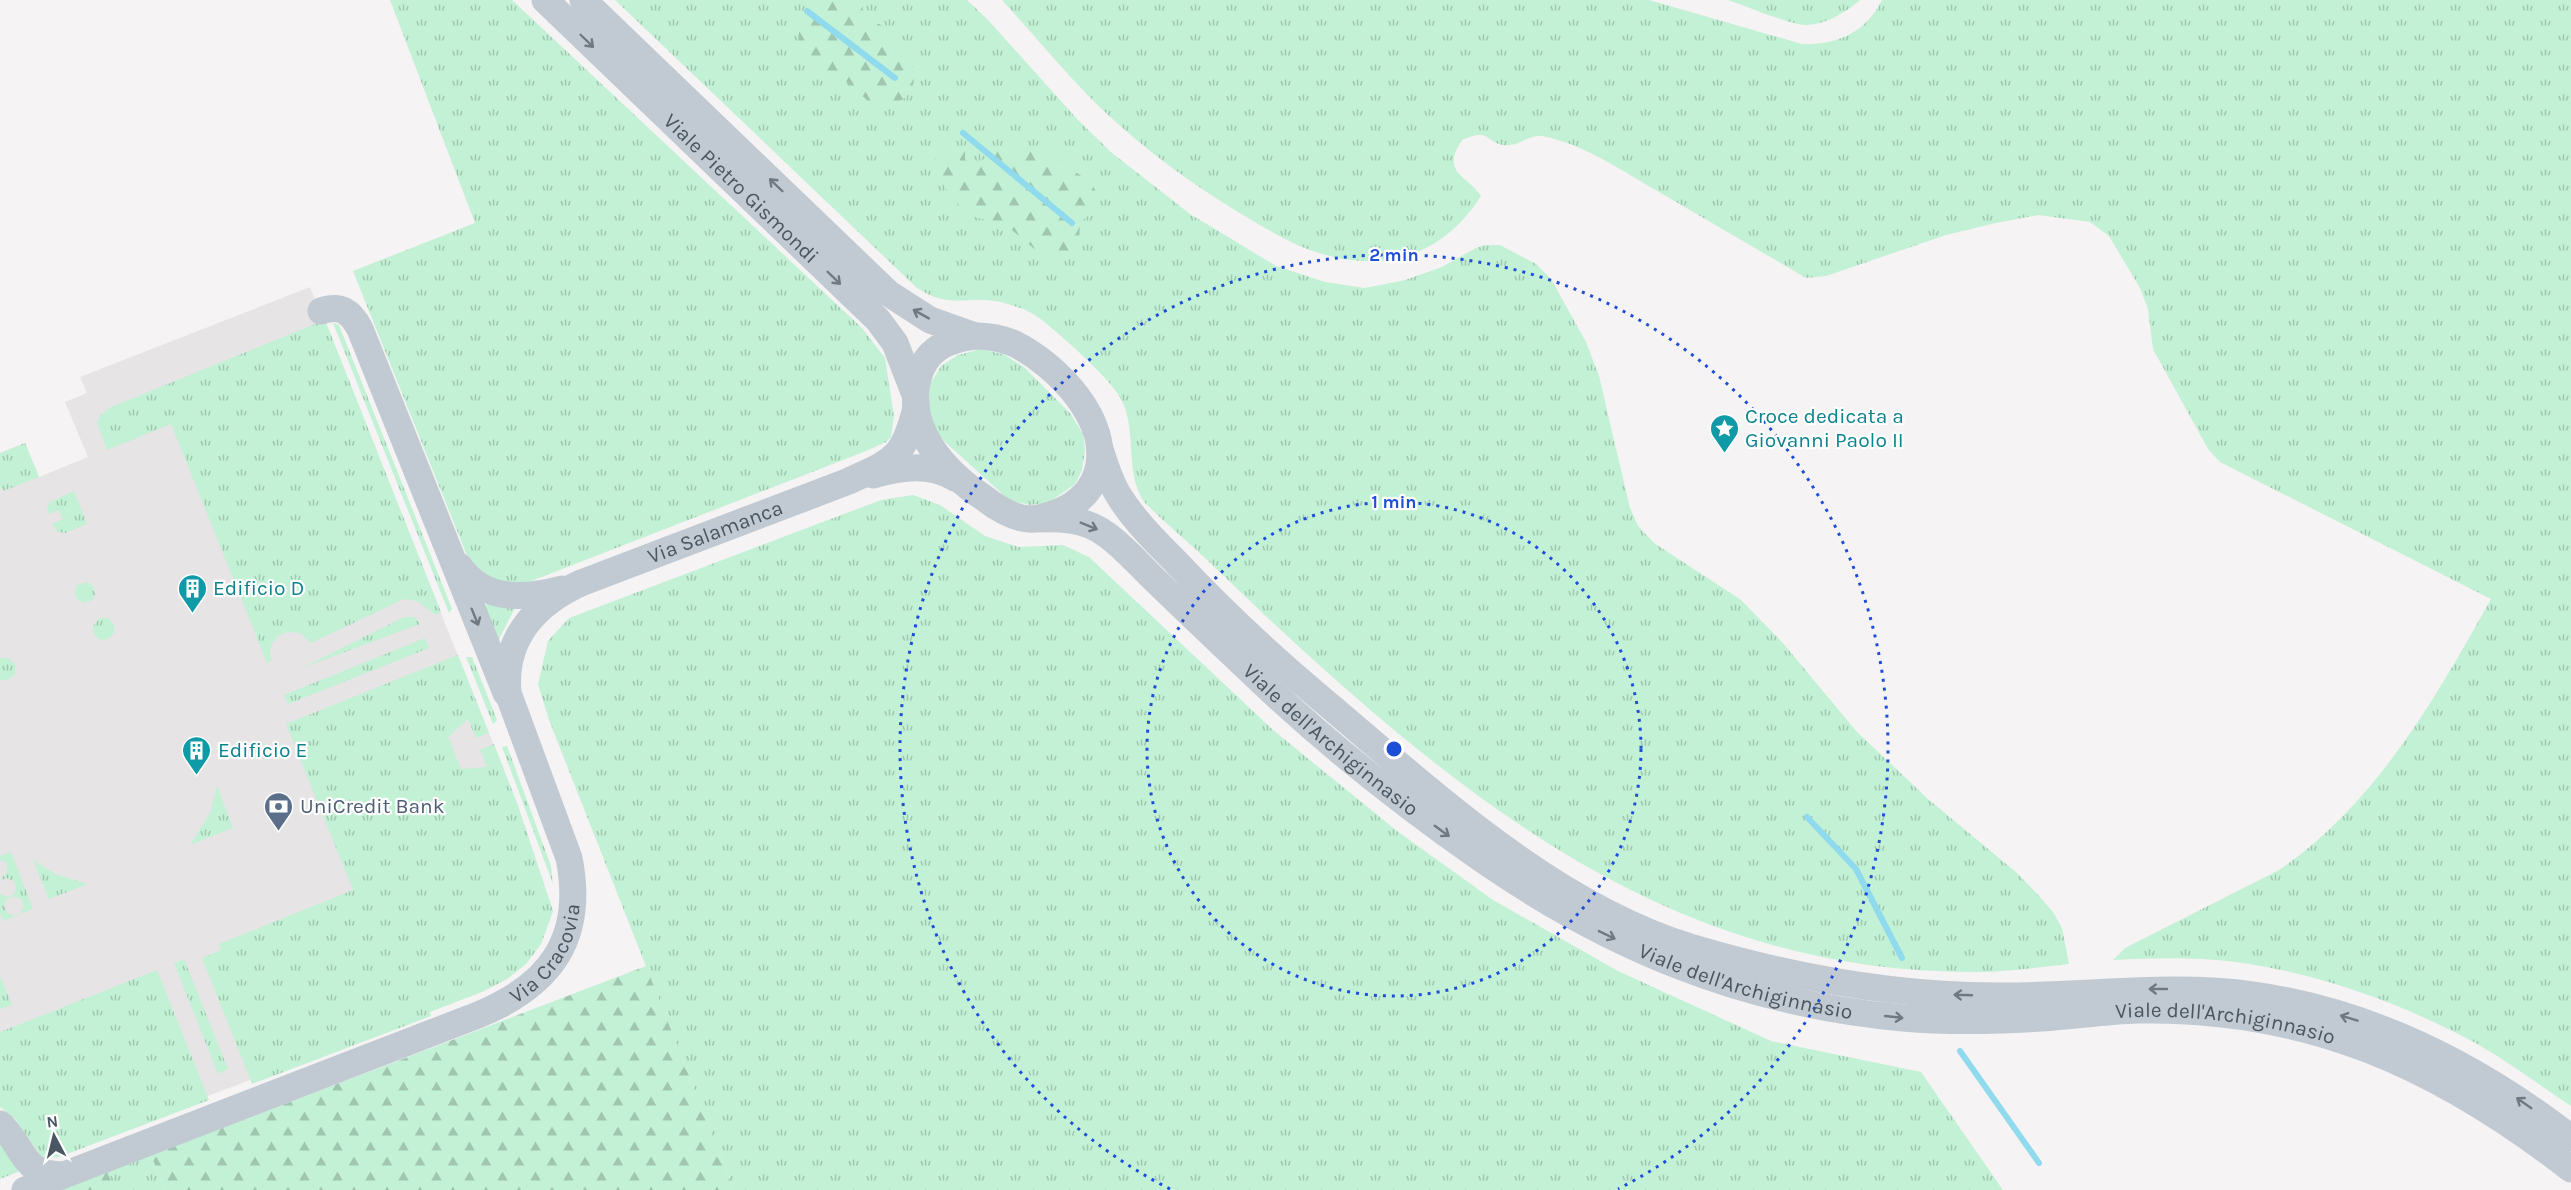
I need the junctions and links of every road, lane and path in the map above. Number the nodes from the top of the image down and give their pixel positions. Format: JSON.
{"nodes":[{"id":1,"x":545,"y":0,"type":"edge"},
{"id":2,"x":583,"y":0,"type":"edge"},
{"id":3,"x":321,"y":311,"type":"dead end"},
{"id":4,"x":975,"y":336,"type":"junction"},
{"id":5,"x":915,"y":400,"type":"junction"},
{"id":6,"x":1100,"y":449,"type":"junction"},
{"id":7,"x":849,"y":481,"type":"junction"},
{"id":8,"x":963,"y":483,"type":"junction"},
{"id":9,"x":1032,"y":519,"type":"junction"},
{"id":10,"x":445,"y":544,"type":"junction"},
{"id":11,"x":580,"y":583,"type":"junction"},
{"id":12,"x":513,"y":711,"type":"junction"},
{"id":13,"x":0,"y":1124,"type":"edge"},
{"id":14,"x":2571,"y":1138,"type":"edge"},
{"id":15,"x":21,"y":1153,"type":"junction"},
{"id":16,"x":2571,"y":1169,"type":"edge"},
{"id":17,"x":63,"y":1175,"type":"junction"},
{"id":18,"x":17,"y":1190,"type":"edge"},
{"id":19,"x":25,"y":1190,"type":"edge"}],
"edges":[{"from":1,"to":5,"type":"street","name":"Viale Pietro Gismondi","one_way":true},
{"from":4,"to":2,"type":"street","name":"Viale Pietro Gismondi","one_way":true},
{"from":3,"to":10,"type":"street"},
{"from":4,"to":5,"type":"street"},
{"from":4,"to":6,"type":"street"},
{"from":5,"to":7,"type":"street"},
{"from":5,"to":8,"type":"street"},
{"from":6,"to":9,"type":"street"},
{"from":14,"to":6,"type":"street","name":"Viale dell'Archiginnasio","one_way":true},
{"from":7,"to":8,"type":"street"},
{"from":7,"to":11,"type":"street","name":"Via Salamanca"},
{"from":8,"to":9,"type":"street"},
{"from":9,"to":16,"type":"street","name":"Viale dell'Archiginnasio","one_way":true},
{"from":10,"to":11,"type":"street"},
{"from":10,"to":12,"type":"street","one_way":true},
{"from":11,"to":12,"type":"street","name":"Via Cracovia"},
{"from":12,"to":17,"type":"street","name":"Via Cracovia"},
{"from":13,"to":15,"type":"street"},
{"from":15,"to":17,"type":"street"},
{"from":15,"to":18,"type":"street"},
{"from":17,"to":19,"type":"street","name":"Via Cracovia"}]}
